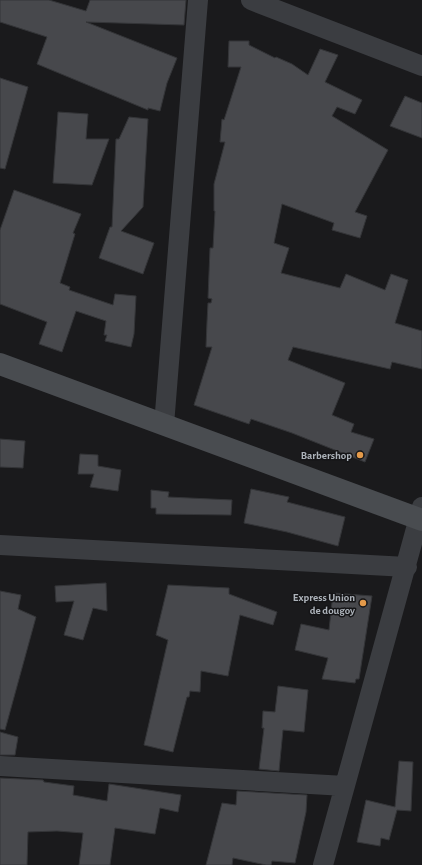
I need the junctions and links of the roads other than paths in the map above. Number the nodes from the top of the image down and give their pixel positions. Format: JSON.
{"nodes":[{"id":1,"x":198,"y":0,"type":"edge"},
{"id":2,"x":251,"y":0,"type":"edge"},
{"id":3,"x":422,"y":66,"type":"edge"},
{"id":4,"x":0,"y":364,"type":"edge"},
{"id":5,"x":164,"y":424,"type":"junction"},
{"id":6,"x":421,"y":516,"type":"edge"},
{"id":7,"x":0,"y":545,"type":"edge"},
{"id":8,"x":407,"y":567,"type":"junction"},
{"id":9,"x":0,"y":766,"type":"edge"},
{"id":10,"x":345,"y":786,"type":"junction"},
{"id":11,"x":323,"y":865,"type":"edge"}],
"edges":[{"from":1,"to":5,"type":"street"},
{"from":2,"to":3,"type":"street"},
{"from":4,"to":5,"type":"street"},
{"from":5,"to":6,"type":"street"},
{"from":6,"to":8,"type":"street"},
{"from":7,"to":8,"type":"street"},
{"from":8,"to":10,"type":"street"},
{"from":9,"to":10,"type":"street"},
{"from":10,"to":11,"type":"street"}]}
